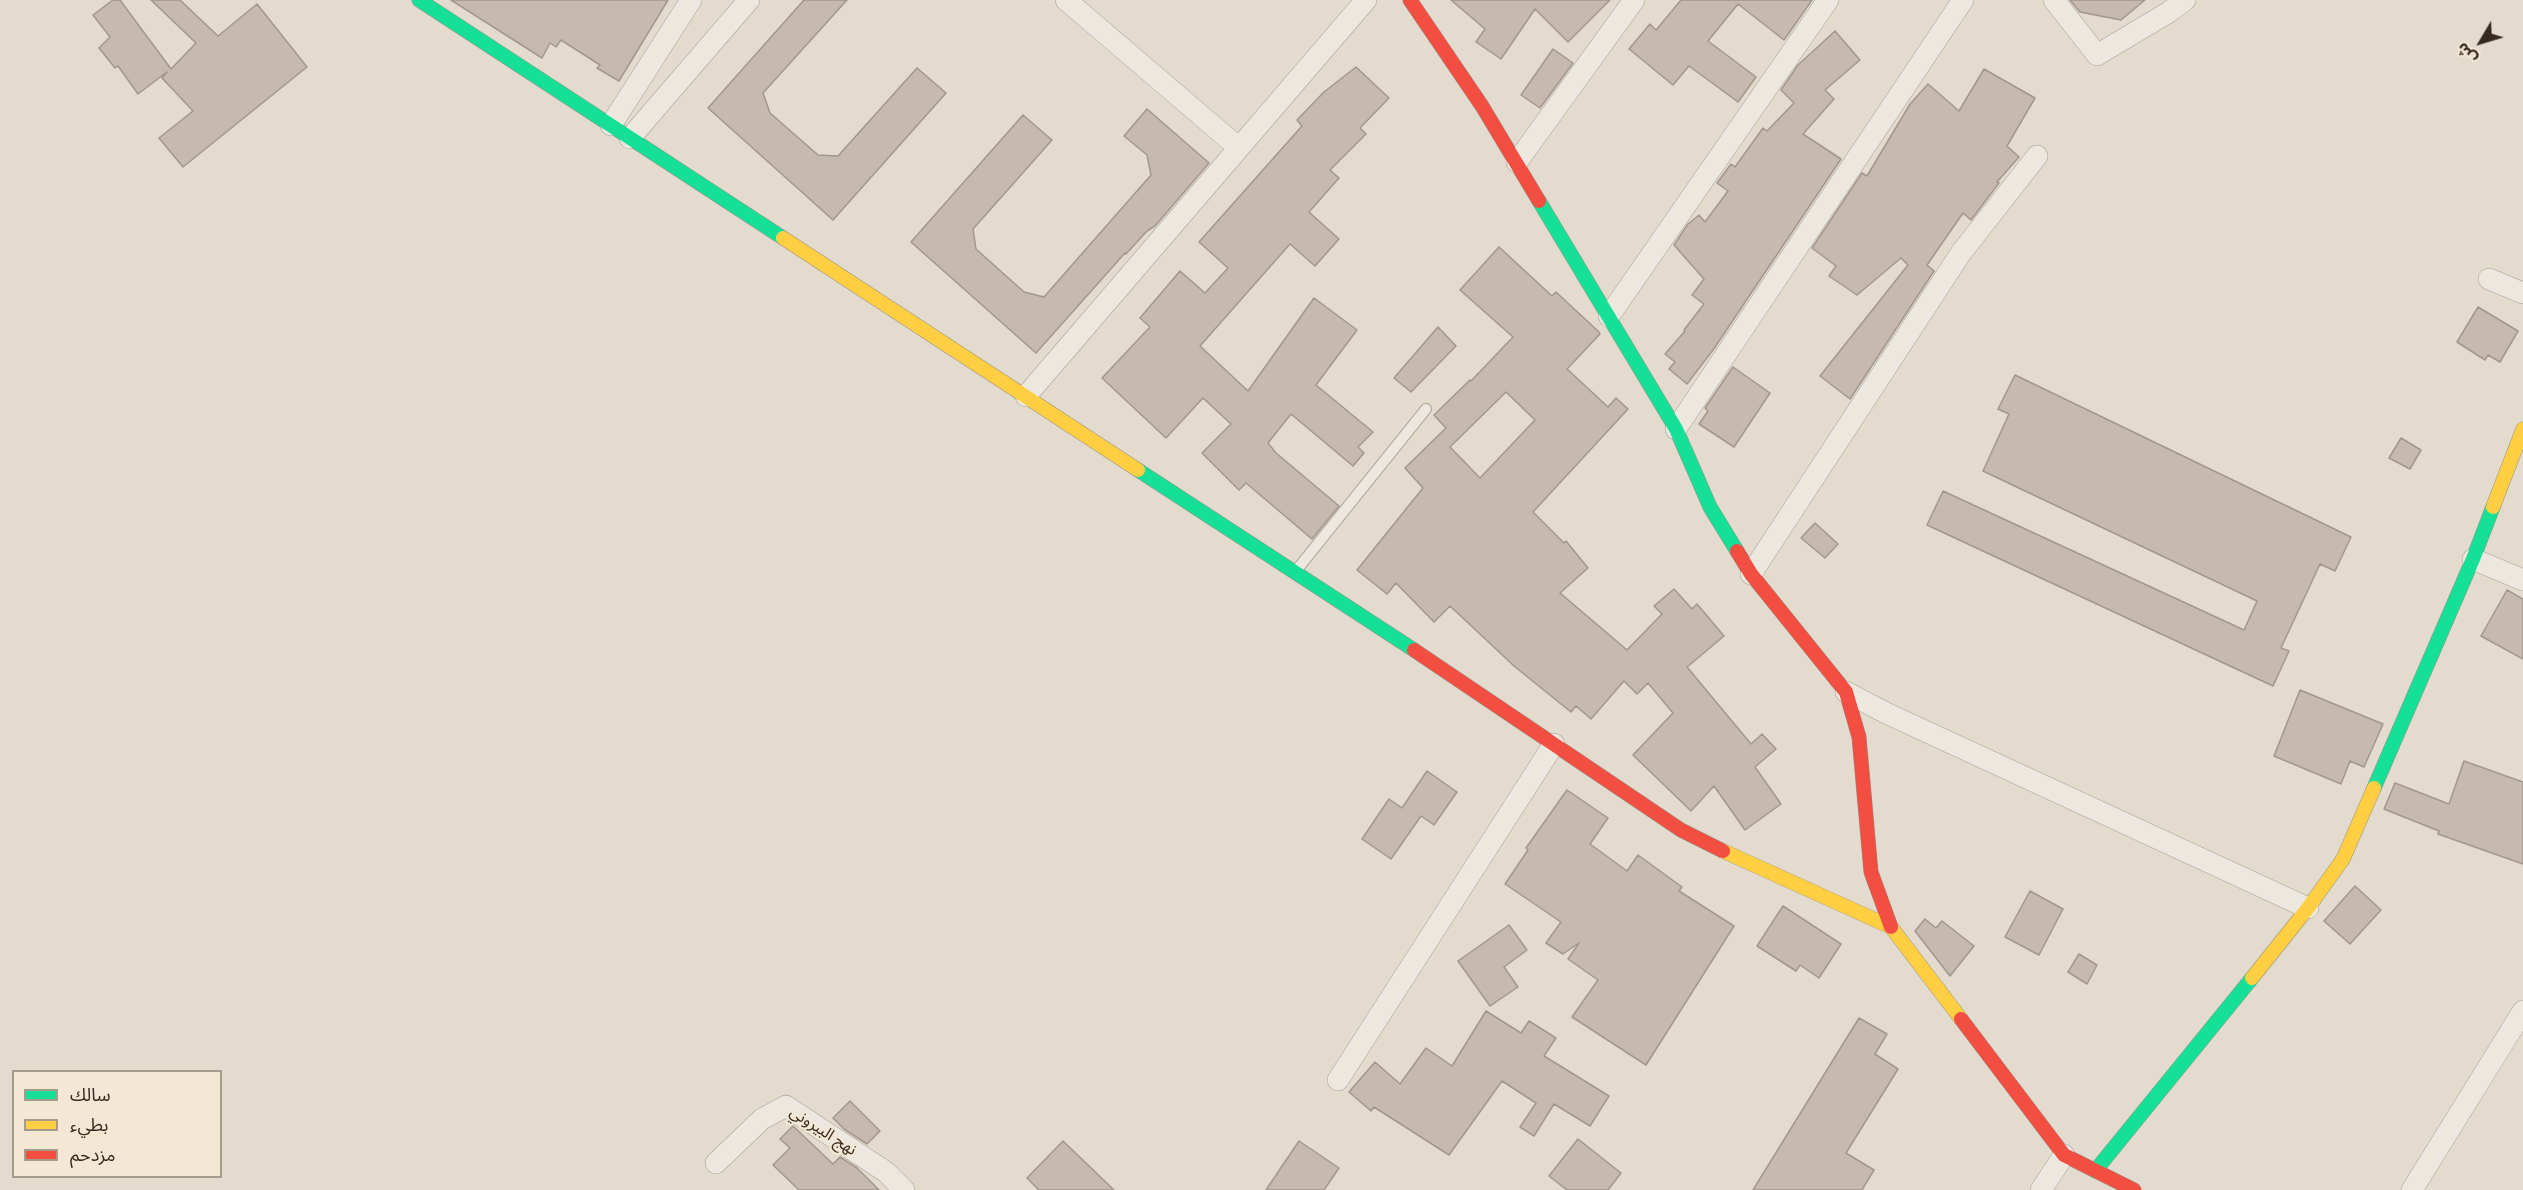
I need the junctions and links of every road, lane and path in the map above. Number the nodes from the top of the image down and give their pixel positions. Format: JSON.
{"nodes":[{"id":1,"x":419,"y":0,"type":"edge"},
{"id":2,"x":691,"y":0,"type":"edge"},
{"id":3,"x":749,"y":0,"type":"edge"},
{"id":4,"x":1066,"y":0,"type":"edge"},
{"id":5,"x":1366,"y":0,"type":"edge"},
{"id":6,"x":1410,"y":0,"type":"edge"},
{"id":7,"x":1634,"y":0,"type":"edge"},
{"id":8,"x":1828,"y":0,"type":"edge"},
{"id":9,"x":1963,"y":0,"type":"edge"},
{"id":10,"x":2054,"y":0,"type":"edge"},
{"id":11,"x":2185,"y":0,"type":"edge"},
{"id":12,"x":611,"y":125,"type":"junction"},
{"id":13,"x":630,"y":138,"type":"junction"},
{"id":14,"x":1239,"y":148,"type":"junction"},
{"id":15,"x":2037,"y":156,"type":"dead end"},
{"id":16,"x":1517,"y":162,"type":"junction"},
{"id":17,"x":2488,"y":279,"type":"dead end"},
{"id":18,"x":2523,"y":293,"type":"edge"},
{"id":19,"x":1609,"y":316,"type":"junction"},
{"id":20,"x":1026,"y":396,"type":"junction"},
{"id":21,"x":1426,"y":409,"type":"dead end"},
{"id":22,"x":1676,"y":429,"type":"junction"},
{"id":23,"x":2523,"y":429,"type":"edge"},
{"id":24,"x":2473,"y":559,"type":"junction"},
{"id":25,"x":1295,"y":573,"type":"junction"},
{"id":26,"x":1751,"y":574,"type":"junction"},
{"id":27,"x":2523,"y":580,"type":"edge"},
{"id":28,"x":1846,"y":692,"type":"junction"},
{"id":29,"x":1554,"y":744,"type":"junction"},
{"id":30,"x":2308,"y":908,"type":"junction"},
{"id":31,"x":1891,"y":927,"type":"junction"},
{"id":32,"x":2523,"y":1011,"type":"edge"},
{"id":33,"x":1338,"y":1080,"type":"dead end"},
{"id":34,"x":2064,"y":1155,"type":"junction"},
{"id":35,"x":716,"y":1163,"type":"dead end"},
{"id":36,"x":2095,"y":1171,"type":"junction"},
{"id":37,"x":894,"y":1187,"type":"edge"},
{"id":38,"x":2041,"y":1190,"type":"edge"},
{"id":39,"x":2134,"y":1190,"type":"edge"},
{"id":40,"x":2412,"y":1190,"type":"edge"}],
"edges":[{"from":1,"to":12,"type":"street"},
{"from":2,"to":12,"type":"street"},
{"from":3,"to":13,"type":"street"},
{"from":4,"to":14,"type":"street"},
{"from":5,"to":14,"type":"street"},
{"from":6,"to":16,"type":"street"},
{"from":7,"to":16,"type":"street"},
{"from":8,"to":19,"type":"street"},
{"from":9,"to":22,"type":"street"},
{"from":10,"to":11,"type":"street"},
{"from":12,"to":13,"type":"street"},
{"from":13,"to":20,"type":"street"},
{"from":14,"to":20,"type":"street"},
{"from":15,"to":26,"type":"street"},
{"from":16,"to":19,"type":"street"},
{"from":17,"to":18,"type":"street"},
{"from":19,"to":22,"type":"street"},
{"from":20,"to":25,"type":"street"},
{"from":21,"to":25,"type":"lane"},
{"from":22,"to":26,"type":"street"},
{"from":23,"to":24,"type":"street"},
{"from":24,"to":27,"type":"street"},
{"from":24,"to":30,"type":"street"},
{"from":25,"to":29,"type":"street"},
{"from":26,"to":28,"type":"street"},
{"from":28,"to":30,"type":"street"},
{"from":28,"to":31,"type":"street"},
{"from":29,"to":31,"type":"street"},
{"from":29,"to":33,"type":"street"},
{"from":30,"to":36,"type":"street"},
{"from":31,"to":34,"type":"street"},
{"from":32,"to":40,"type":"street"},
{"from":34,"to":36,"type":"street"},
{"from":34,"to":38,"type":"street"},
{"from":35,"to":37,"type":"street","name":"نهج البيروني"},
{"from":36,"to":39,"type":"street"}]}
